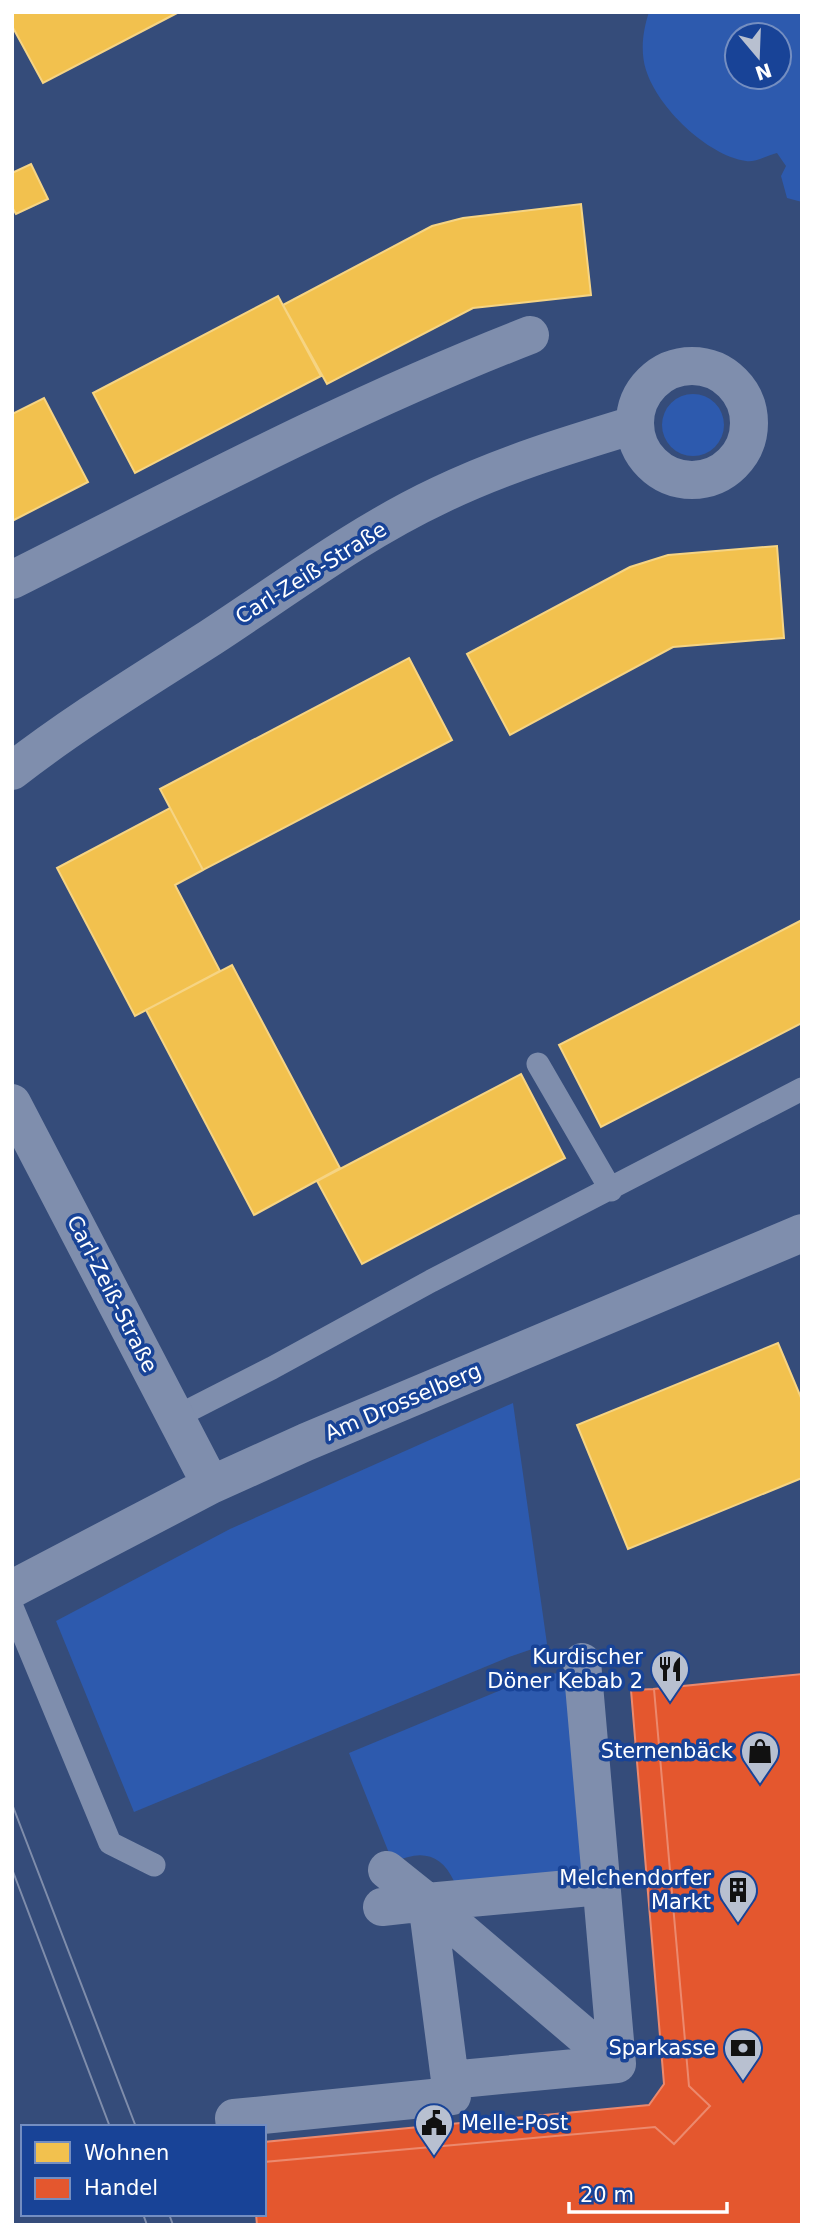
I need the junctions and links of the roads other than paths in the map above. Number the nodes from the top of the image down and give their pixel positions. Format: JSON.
{"nodes":[{"id":1,"x":530,"y":335,"type":"dead end"},
{"id":2,"x":634,"y":425,"type":"dead end"},
{"id":3,"x":12,"y":580,"type":"edge"},
{"id":4,"x":12,"y":771,"type":"edge"},
{"id":5,"x":537,"y":1064,"type":"dead end"},
{"id":6,"x":802,"y":1089,"type":"edge"},
{"id":7,"x":12,"y":1103,"type":"edge"},
{"id":8,"x":611,"y":1190,"type":"junction"},
{"id":9,"x":802,"y":1233,"type":"edge"},
{"id":10,"x":176,"y":1417,"type":"junction"},
{"id":11,"x":211,"y":1485,"type":"junction"},
{"id":12,"x":12,"y":1589,"type":"edge"},
{"id":13,"x":12,"y":1607,"type":"edge"},
{"id":14,"x":582,"y":1662,"type":"dead end"},
{"id":15,"x":154,"y":1866,"type":"dead end"},
{"id":16,"x":601,"y":1886,"type":"junction"},
{"id":17,"x":384,"y":1889,"type":"dead end"},
{"id":18,"x":427,"y":1902,"type":"junction"},
{"id":19,"x":617,"y":2064,"type":"junction"},
{"id":20,"x":450,"y":2080,"type":"junction"},
{"id":21,"x":235,"y":2125,"type":"edge"}],
"edges":[{"from":1,"to":3,"type":"street"},
{"from":2,"to":4,"type":"street","name":"Carl-Zeiß-Straße"},
{"from":5,"to":8,"type":"lane"},
{"from":6,"to":8,"type":"lane"},
{"from":7,"to":10,"type":"street","name":"Carl-Zeiß-Straße"},
{"from":8,"to":10,"type":"lane"},
{"from":9,"to":11,"type":"street","name":"Am Drosselberg"},
{"from":10,"to":11,"type":"street","name":"Carl-Zeiß-Straße"},
{"from":11,"to":12,"type":"street","name":"Am Drosselberg"},
{"from":13,"to":15,"type":"lane"},
{"from":14,"to":16,"type":"street"},
{"from":16,"to":18,"type":"street"},
{"from":16,"to":19,"type":"street"},
{"from":17,"to":18,"type":"street"},
{"from":18,"to":19,"type":"street"},
{"from":18,"to":20,"type":"street"},
{"from":19,"to":20,"type":"street"},
{"from":20,"to":21,"type":"street"}]}
